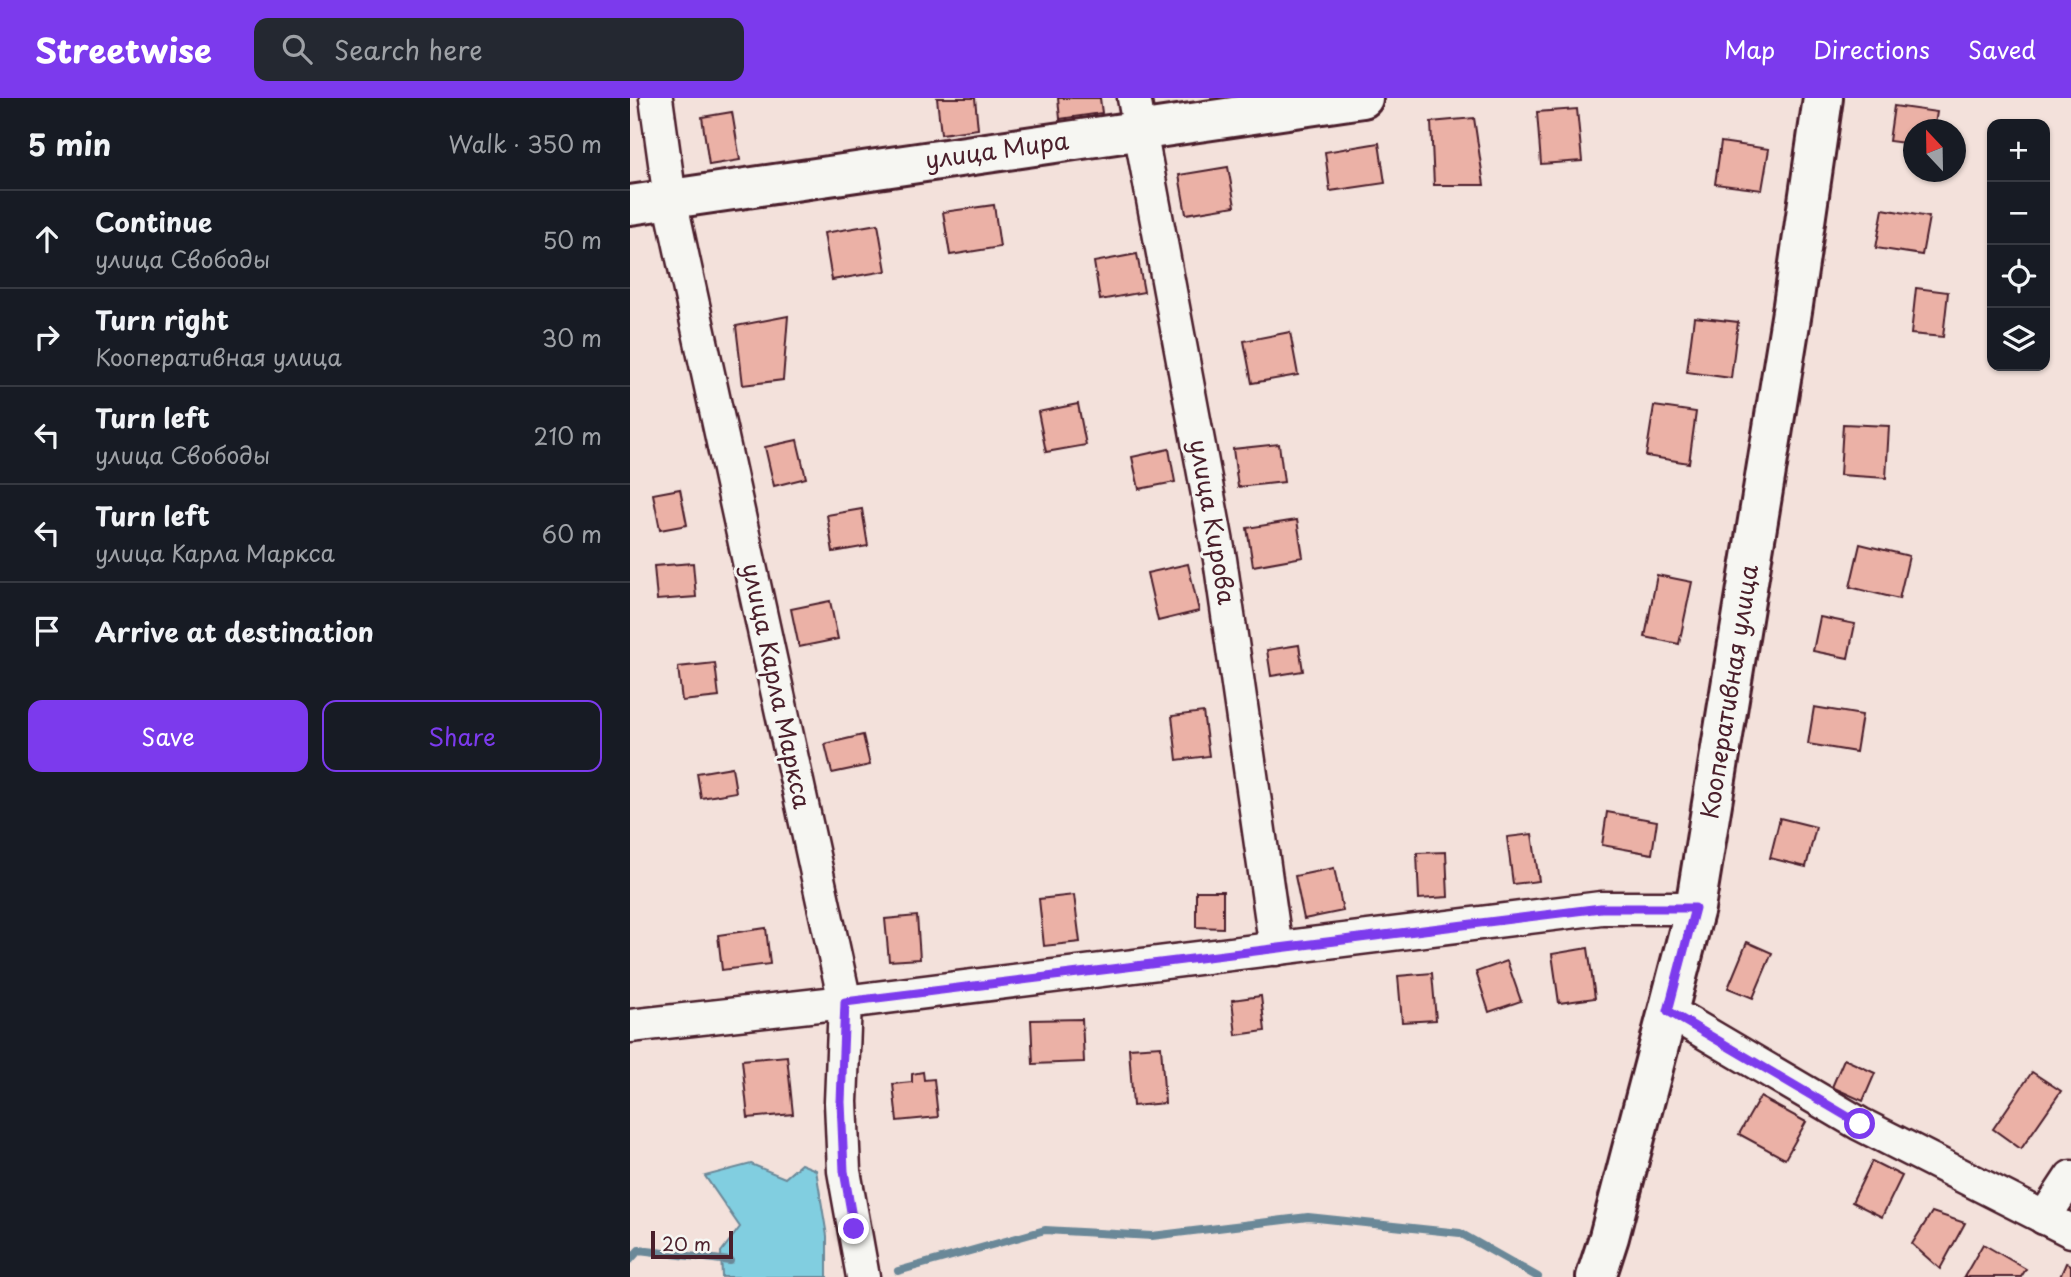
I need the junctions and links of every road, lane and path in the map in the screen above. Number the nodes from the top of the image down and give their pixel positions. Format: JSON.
{"nodes":[{"id":1,"x":656,"y":98,"type":"edge"},
{"id":2,"x":1363,"y":98,"type":"edge"},
{"id":3,"x":1823,"y":98,"type":"edge"},
{"id":4,"x":1137,"y":114,"type":"edge"},
{"id":5,"x":670,"y":199,"type":"junction"},
{"id":6,"x":630,"y":205,"type":"edge"},
{"id":7,"x":1695,"y":908,"type":"junction"},
{"id":8,"x":1276,"y":949,"type":"junction"},
{"id":9,"x":845,"y":1002,"type":"junction"},
{"id":10,"x":1668,"y":1011,"type":"junction"},
{"id":11,"x":630,"y":1026,"type":"edge"},
{"id":12,"x":2071,"y":1177,"type":"edge"},
{"id":13,"x":2058,"y":1225,"type":"edge"},
{"id":14,"x":863,"y":1277,"type":"edge"},
{"id":15,"x":1596,"y":1277,"type":"edge"}],
"edges":[{"from":1,"to":5,"type":"street","name":"улица Карла Маркса"},
{"from":2,"to":4,"type":"main road","name":"улица Мира"},
{"from":3,"to":7,"type":"main road","name":"Кооперативная улица"},
{"from":4,"to":5,"type":"main road","name":"улица Мира"},
{"from":4,"to":8,"type":"street","name":"улица Кирова"},
{"from":5,"to":6,"type":"main road","name":"улица Мира"},
{"from":5,"to":9,"type":"street","name":"улица Карла Маркса"},
{"from":7,"to":8,"type":"street"},
{"from":7,"to":10,"type":"main road","name":"Кооперативная улица"},
{"from":8,"to":9,"type":"street"},
{"from":9,"to":11,"type":"street"},
{"from":9,"to":14,"type":"street","name":"улица Карла Маркса"},
{"from":10,"to":13,"type":"street"},
{"from":10,"to":15,"type":"main road","name":"Кооперативная улица"},
{"from":12,"to":13,"type":"street"}]}
